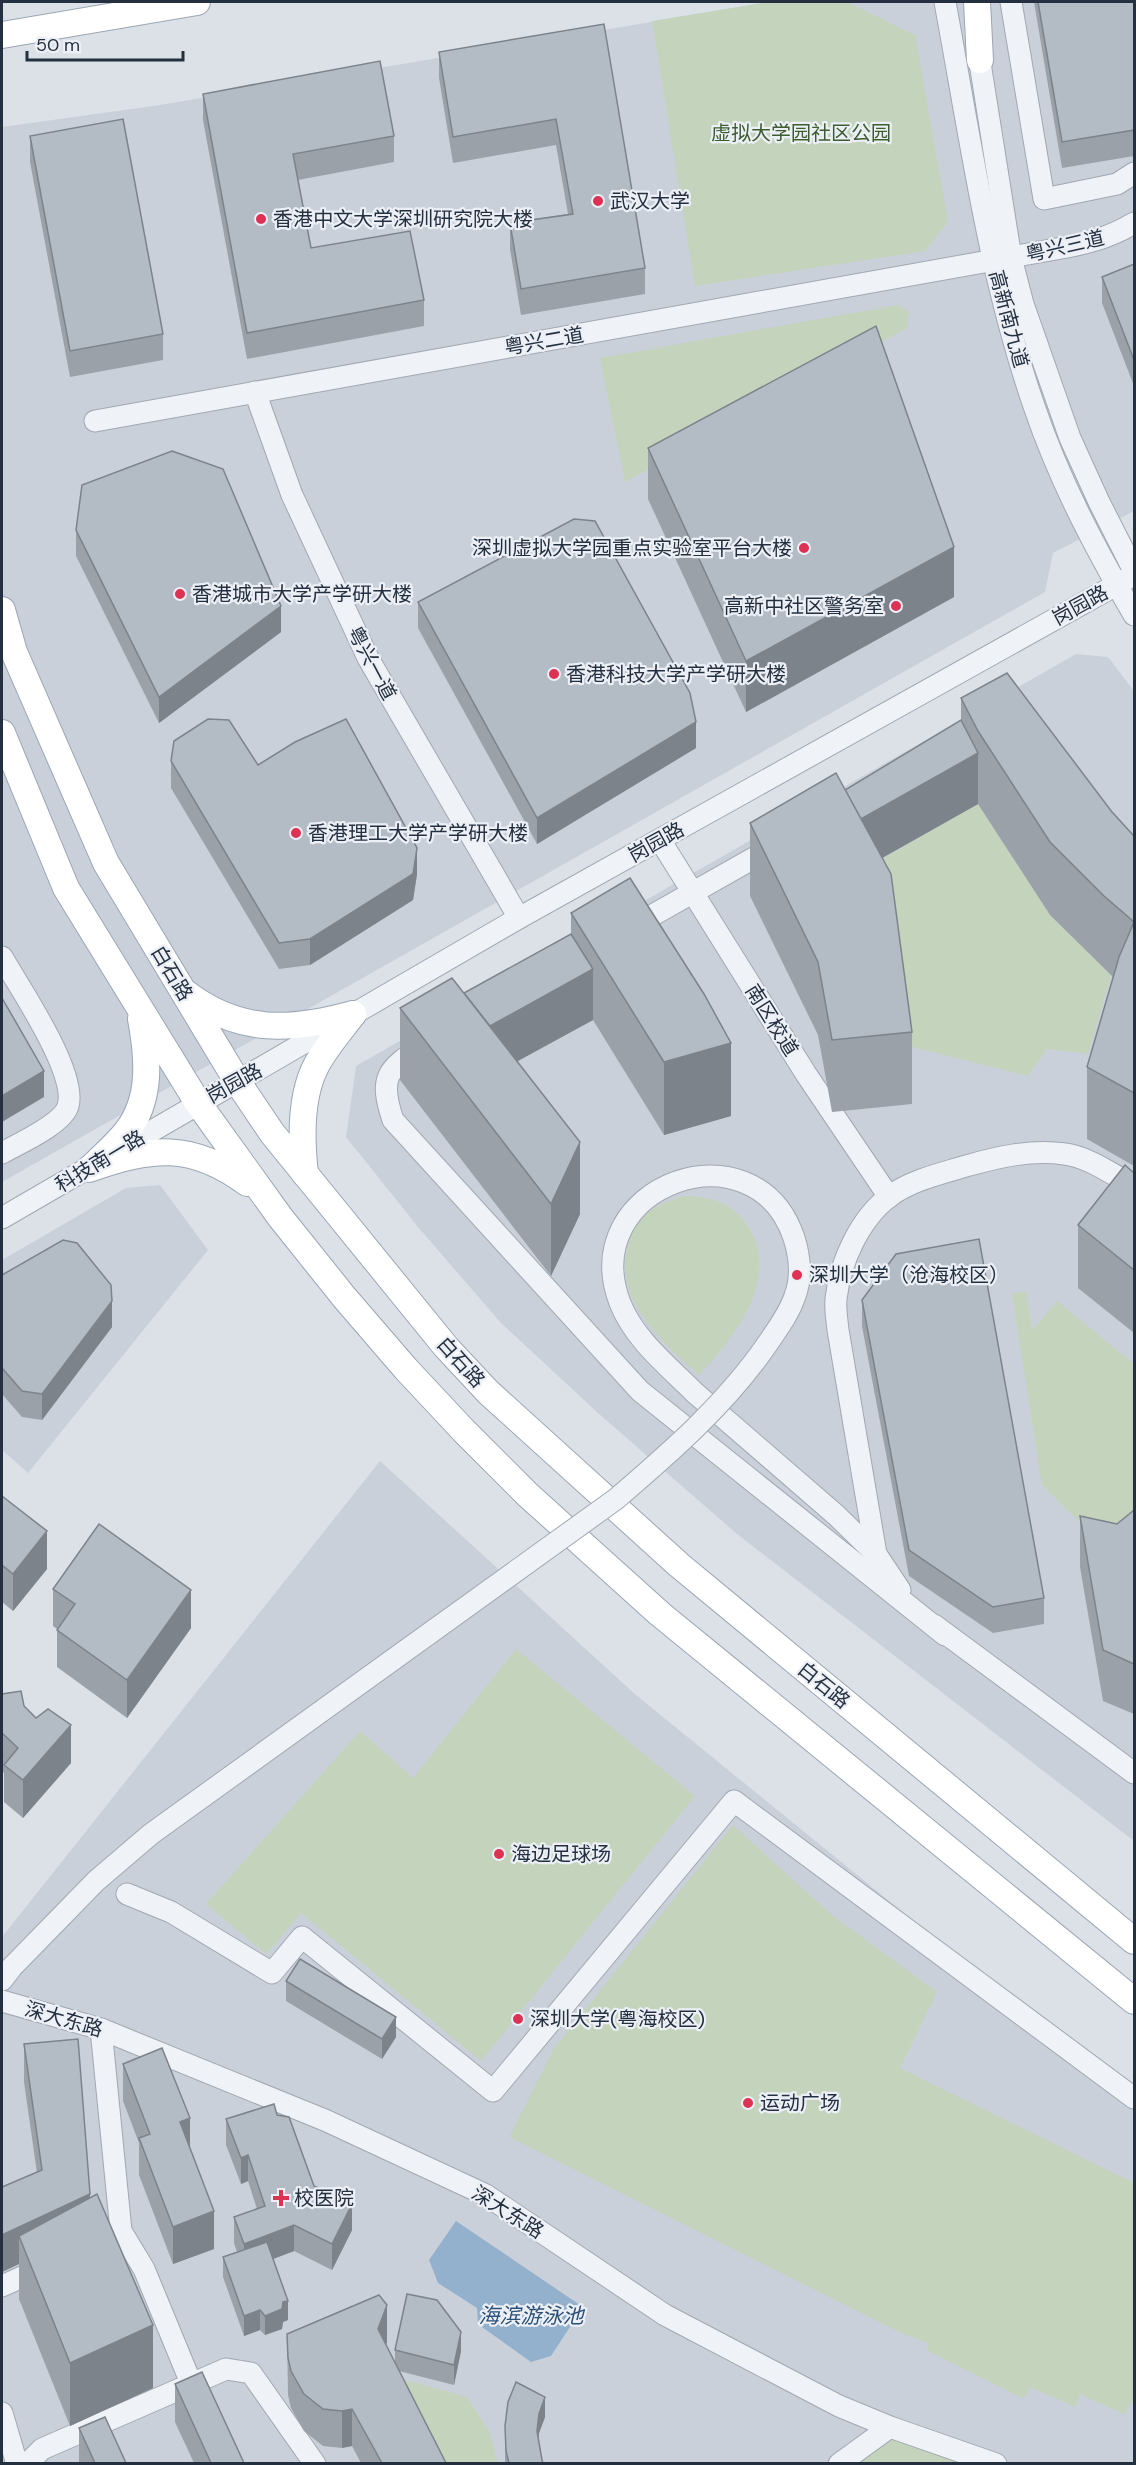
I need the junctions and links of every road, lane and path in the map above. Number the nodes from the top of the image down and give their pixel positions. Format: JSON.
{"nodes":[{"id":1,"x":197,"y":2,"type":"edge"},
{"id":2,"x":945,"y":2,"type":"edge"},
{"id":3,"x":969,"y":2,"type":"edge"},
{"id":4,"x":977,"y":2,"type":"edge"},
{"id":5,"x":1011,"y":2,"type":"edge"},
{"id":6,"x":2,"y":35,"type":"edge"},
{"id":7,"x":980,"y":60,"type":"junction"},
{"id":8,"x":1134,"y":173,"type":"edge"},
{"id":9,"x":1134,"y":223,"type":"edge"},
{"id":10,"x":1002,"y":259,"type":"junction"},
{"id":11,"x":255,"y":392,"type":"junction"},
{"id":12,"x":95,"y":421,"type":"dead end"},
{"id":13,"x":1128,"y":577,"type":"edge"},
{"id":14,"x":2,"y":610,"type":"edge"},
{"id":15,"x":1134,"y":615,"type":"edge"},
{"id":16,"x":2,"y":734,"type":"edge"},
{"id":17,"x":793,"y":835,"type":"edge"},
{"id":18,"x":660,"y":840,"type":"junction"},
{"id":19,"x":692,"y":894,"type":"junction"},
{"id":20,"x":519,"y":918,"type":"junction"},
{"id":21,"x":608,"y":941,"type":"edge"},
{"id":22,"x":2,"y":957,"type":"edge"},
{"id":23,"x":182,"y":990,"type":"junction"},
{"id":24,"x":139,"y":1007,"type":"junction"},
{"id":25,"x":353,"y":1014,"type":"junction"},
{"id":26,"x":444,"y":1035,"type":"edge"},
{"id":27,"x":237,"y":1081,"type":"junction"},
{"id":28,"x":198,"y":1103,"type":"junction"},
{"id":29,"x":2,"y":1153,"type":"edge"},
{"id":30,"x":89,"y":1169,"type":"junction"},
{"id":31,"x":305,"y":1174,"type":"junction"},
{"id":32,"x":1134,"y":1186,"type":"edge"},
{"id":33,"x":265,"y":1196,"type":"junction"},
{"id":34,"x":889,"y":1197,"type":"junction"},
{"id":35,"x":2,"y":1218,"type":"edge"},
{"id":36,"x":876,"y":1554,"type":"junction"},
{"id":37,"x":945,"y":1635,"type":"junction"},
{"id":38,"x":1134,"y":1773,"type":"edge"},
{"id":39,"x":127,"y":1894,"type":"dead end"},
{"id":40,"x":1134,"y":1941,"type":"edge"},
{"id":41,"x":7,"y":1973,"type":"edge"},
{"id":42,"x":2,"y":2001,"type":"edge"},
{"id":43,"x":1134,"y":2001,"type":"edge"},
{"id":44,"x":101,"y":2029,"type":"junction"},
{"id":45,"x":1134,"y":2098,"type":"edge"},
{"id":46,"x":121,"y":2231,"type":"junction"},
{"id":47,"x":99,"y":2241,"type":"edge"},
{"id":48,"x":66,"y":2256,"type":"edge"},
{"id":49,"x":2,"y":2286,"type":"edge"},
{"id":50,"x":191,"y":2383,"type":"junction"},
{"id":51,"x":2,"y":2413,"type":"edge"},
{"id":52,"x":890,"y":2427,"type":"junction"},
{"id":53,"x":17,"y":2463,"type":"edge"},
{"id":54,"x":27,"y":2463,"type":"edge"},
{"id":55,"x":315,"y":2463,"type":"edge"},
{"id":56,"x":839,"y":2463,"type":"edge"},
{"id":57,"x":996,"y":2463,"type":"edge"}],
"edges":[{"from":1,"to":6,"type":"main road"},
{"from":2,"to":10,"type":"street","name":"高新南九道"},
{"from":3,"to":7,"type":"street","name":"高新南九道"},
{"from":4,"to":7,"type":"main road"},
{"from":5,"to":8,"type":"street"},
{"from":7,"to":10,"type":"street","name":"高新南九道"},
{"from":9,"to":10,"type":"street","name":"粤兴三道"},
{"from":10,"to":11,"type":"street","name":"粤兴二道"},
{"from":10,"to":13,"type":"street","name":"高新南九道"},
{"from":11,"to":12,"type":"street","name":"粤兴二道"},
{"from":11,"to":20,"type":"street","name":"粤兴一道"},
{"from":13,"to":15,"type":"street","name":"高新南九道"},
{"from":13,"to":18,"type":"street","name":"岗园路"},
{"from":14,"to":23,"type":"main road","name":"白石路"},
{"from":16,"to":24,"type":"main road"},
{"from":17,"to":19,"type":"street"},
{"from":18,"to":19,"type":"street","name":"南区校道"},
{"from":18,"to":20,"type":"street","name":"岗园路"},
{"from":19,"to":21,"type":"street"},
{"from":19,"to":34,"type":"street","name":"南区校道"},
{"from":20,"to":25,"type":"street","name":"岗园路"},
{"from":22,"to":29,"type":"street"},
{"from":23,"to":25,"type":"main road"},
{"from":23,"to":27,"type":"main road","name":"白石路"},
{"from":24,"to":28,"type":"main road"},
{"from":24,"to":30,"type":"main road"},
{"from":25,"to":27,"type":"street","name":"岗园路"},
{"from":25,"to":31,"type":"main road"},
{"from":26,"to":37,"type":"street"},
{"from":27,"to":28,"type":"street","name":"岗园路"},
{"from":27,"to":31,"type":"main road","name":"白石路"},
{"from":28,"to":30,"type":"street","name":"科技南一路"},
{"from":28,"to":33,"type":"main road"},
{"from":30,"to":33,"type":"main road"},
{"from":30,"to":35,"type":"street","name":"科技南一路"},
{"from":31,"to":40,"type":"main road","name":"白石路"},
{"from":32,"to":34,"type":"street"},
{"from":33,"to":43,"type":"main road"},
{"from":34,"to":36,"type":"street"},
{"from":36,"to":37,"type":"street"},
{"from":36,"to":41,"type":"street","bridge":true},
{"from":37,"to":38,"type":"street"},
{"from":39,"to":45,"type":"street"},
{"from":42,"to":44,"type":"street","name":"深大东路"},
{"from":44,"to":46,"type":"street"},
{"from":44,"to":52,"type":"street","name":"深大东路"},
{"from":46,"to":47,"type":"street"},
{"from":46,"to":50,"type":"street"},
{"from":48,"to":49,"type":"street"},
{"from":50,"to":54,"type":"street"},
{"from":50,"to":55,"type":"street"},
{"from":51,"to":53,"type":"street"},
{"from":52,"to":56,"type":"street"},
{"from":52,"to":57,"type":"street","name":"深大东路"}]}
